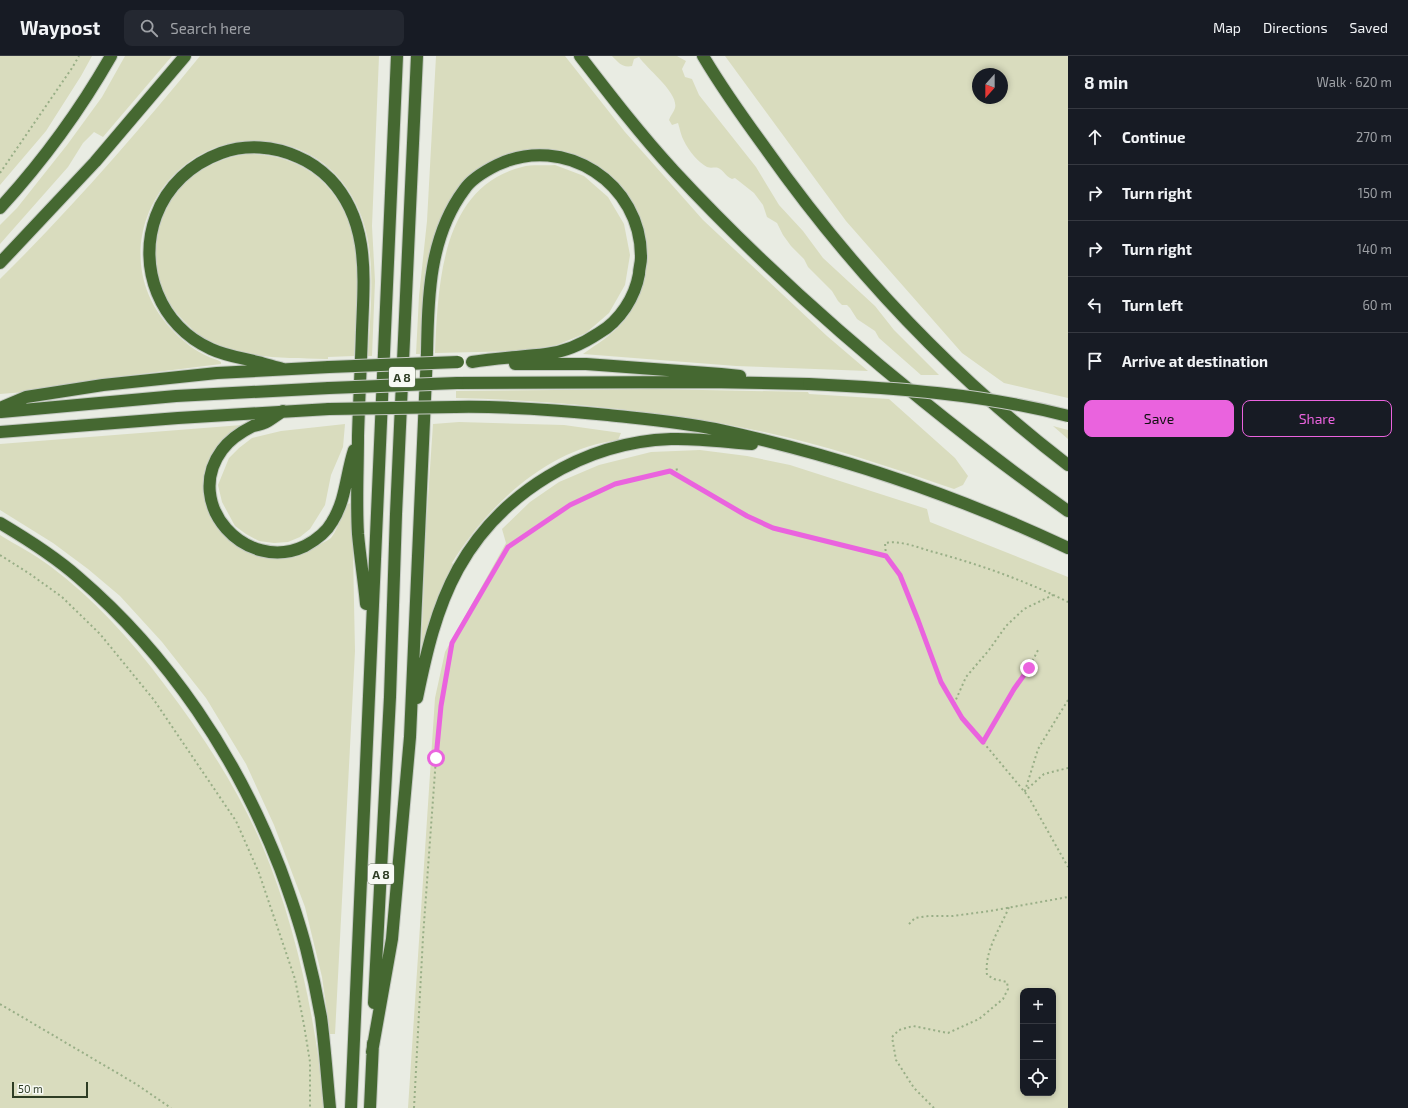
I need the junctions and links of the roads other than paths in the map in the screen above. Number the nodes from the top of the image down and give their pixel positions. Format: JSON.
{"nodes":[{"id":1,"x":111,"y":56,"type":"edge"},
{"id":2,"x":185,"y":56,"type":"edge"},
{"id":3,"x":397,"y":56,"type":"edge"},
{"id":4,"x":417,"y":56,"type":"edge"},
{"id":5,"x":580,"y":56,"type":"edge"},
{"id":6,"x":704,"y":56,"type":"edge"},
{"id":7,"x":0,"y":208,"type":"edge"},
{"id":8,"x":0,"y":263,"type":"edge"},
{"id":9,"x":472,"y":362,"type":"junction"},
{"id":10,"x":283,"y":369,"type":"junction"},
{"id":11,"x":794,"y":384,"type":"junction"},
{"id":12,"x":0,"y":408,"type":"edge"},
{"id":13,"x":283,"y":411,"type":"junction"},
{"id":14,"x":0,"y":412,"type":"edge"},
{"id":15,"x":1068,"y":416,"type":"edge"},
{"id":16,"x":0,"y":432,"type":"edge"},
{"id":17,"x":358,"y":436,"type":"junction"},
{"id":18,"x":791,"y":447,"type":"junction"},
{"id":19,"x":1068,"y":464,"type":"edge"},
{"id":20,"x":1068,"y":511,"type":"edge"},
{"id":21,"x":0,"y":523,"type":"edge"},
{"id":22,"x":1068,"y":548,"type":"edge"},
{"id":23,"x":370,"y":640,"type":"junction"},
{"id":24,"x":410,"y":737,"type":"junction"},
{"id":25,"x":372,"y":1052,"type":"junction"},
{"id":26,"x":330,"y":1108,"type":"edge"},
{"id":27,"x":351,"y":1108,"type":"edge"},
{"id":28,"x":370,"y":1108,"type":"edge"}],
"edges":[{"from":1,"to":7,"type":"highway"},
{"from":2,"to":8,"type":"highway"},
{"from":3,"to":23,"type":"highway","number":"A 8"},
{"from":4,"to":25,"type":"highway","number":"A 8"},
{"from":5,"to":20,"type":"highway"},
{"from":6,"to":19,"type":"highway"},
{"from":9,"to":10,"type":"highway","bridge":true},
{"from":9,"to":11,"type":"highway"},
{"from":9,"to":24,"type":"highway"},
{"from":10,"to":12,"type":"highway"},
{"from":10,"to":17,"type":"highway"},
{"from":11,"to":14,"type":"highway","bridge":true},
{"from":11,"to":15,"type":"highway","bridge":true},
{"from":13,"to":16,"type":"highway"},
{"from":13,"to":17,"type":"highway"},
{"from":13,"to":18,"type":"highway","bridge":true},
{"from":17,"to":23,"type":"highway"},
{"from":18,"to":22,"type":"highway"},
{"from":18,"to":24,"type":"highway"},
{"from":21,"to":26,"type":"highway"},
{"from":23,"to":27,"type":"highway","number":"A 8"},
{"from":24,"to":25,"type":"highway"},
{"from":25,"to":28,"type":"highway","number":"A 8"}]}
